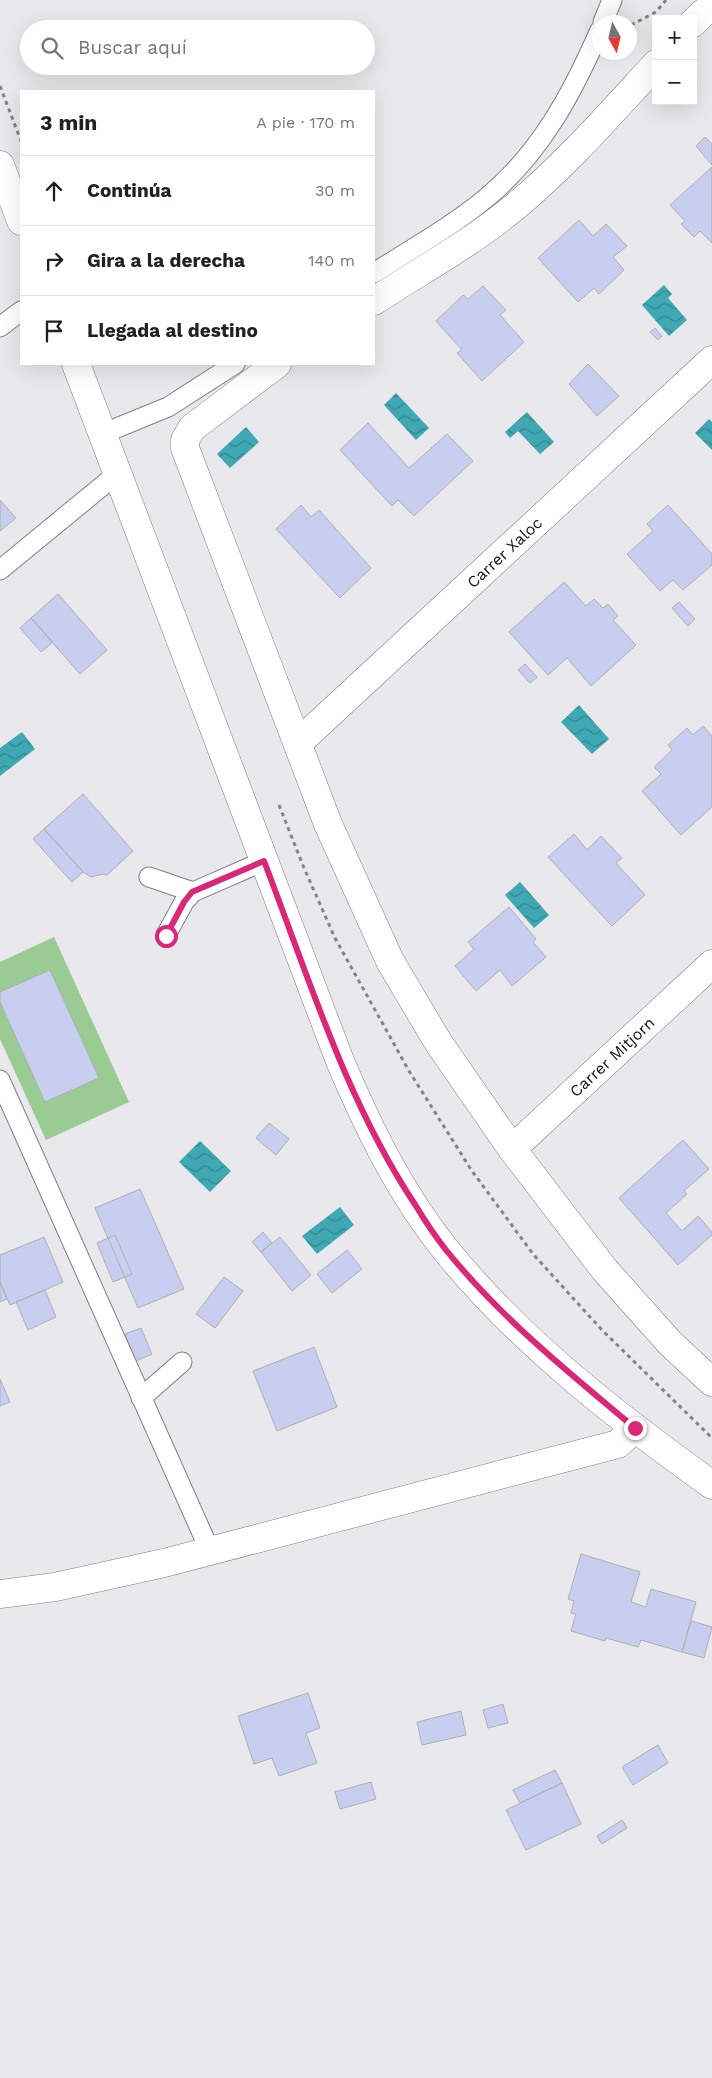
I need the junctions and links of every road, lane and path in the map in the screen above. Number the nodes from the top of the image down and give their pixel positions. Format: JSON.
{"nodes":[{"id":1,"x":612,"y":0,"type":"edge"},
{"id":2,"x":666,"y":0,"type":"edge"},
{"id":3,"x":712,"y":8,"type":"edge"},
{"id":4,"x":606,"y":15,"type":"edge"},
{"id":5,"x":697,"y":20,"type":"edge"},
{"id":6,"x":637,"y":22,"type":"edge"},
{"id":7,"x":592,"y":48,"type":"edge"},
{"id":8,"x":652,"y":68,"type":"edge"},
{"id":9,"x":0,"y":86,"type":"edge"},
{"id":10,"x":20,"y":138,"type":"edge"},
{"id":11,"x":0,"y":165,"type":"edge"},
{"id":12,"x":20,"y":218,"type":"edge"},
{"id":13,"x":375,"y":272,"type":"edge"},
{"id":14,"x":375,"y":300,"type":"edge"},
{"id":15,"x":20,"y":312,"type":"edge"},
{"id":16,"x":0,"y":327,"type":"edge"},
{"id":17,"x":712,"y":360,"type":"edge"},
{"id":18,"x":76,"y":365,"type":"edge"},
{"id":19,"x":232,"y":365,"type":"edge"},
{"id":20,"x":276,"y":365,"type":"edge"},
{"id":21,"x":102,"y":434,"type":"junction"},
{"id":22,"x":118,"y":473,"type":"junction"},
{"id":23,"x":0,"y":570,"type":"edge"},
{"id":24,"x":298,"y":744,"type":"junction"},
{"id":25,"x":264,"y":861,"type":"junction"},
{"id":26,"x":149,"y":877,"type":"dead end"},
{"id":27,"x":192,"y":892,"type":"junction"},
{"id":28,"x":166,"y":936,"type":"dead end"},
{"id":29,"x":712,"y":964,"type":"edge"},
{"id":30,"x":0,"y":1080,"type":"edge"},
{"id":31,"x":512,"y":1149,"type":"junction"},
{"id":32,"x":182,"y":1362,"type":"dead end"},
{"id":33,"x":712,"y":1382,"type":"edge"},
{"id":34,"x":141,"y":1398,"type":"junction"},
{"id":35,"x":635,"y":1428,"type":"junction"},
{"id":36,"x":712,"y":1485,"type":"edge"},
{"id":37,"x":210,"y":1551,"type":"junction"},
{"id":38,"x":0,"y":1594,"type":"edge"}],
"edges":[{"from":1,"to":4,"type":"lane"},
{"from":2,"to":6,"type":"path"},
{"from":3,"to":5,"type":"street"},
{"from":7,"to":13,"type":"lane"},
{"from":8,"to":14,"type":"street"},
{"from":9,"to":10,"type":"path"},
{"from":11,"to":12,"type":"street"},
{"from":15,"to":16,"type":"lane"},
{"from":17,"to":24,"type":"street","name":"Carrer Xaloc"},
{"from":18,"to":21,"type":"street"},
{"from":19,"to":21,"type":"lane"},
{"from":20,"to":24,"type":"street"},
{"from":21,"to":22,"type":"street"},
{"from":22,"to":23,"type":"lane"},
{"from":22,"to":25,"type":"street"},
{"from":24,"to":31,"type":"street"},
{"from":25,"to":27,"type":"lane"},
{"from":25,"to":35,"type":"street"},
{"from":26,"to":27,"type":"lane"},
{"from":27,"to":28,"type":"lane"},
{"from":29,"to":31,"type":"street","name":"Carrer Mitjorn"},
{"from":30,"to":34,"type":"lane"},
{"from":31,"to":33,"type":"street"},
{"from":32,"to":34,"type":"lane"},
{"from":34,"to":37,"type":"lane"},
{"from":35,"to":36,"type":"street"},
{"from":35,"to":37,"type":"street"},
{"from":37,"to":38,"type":"street"}]}
